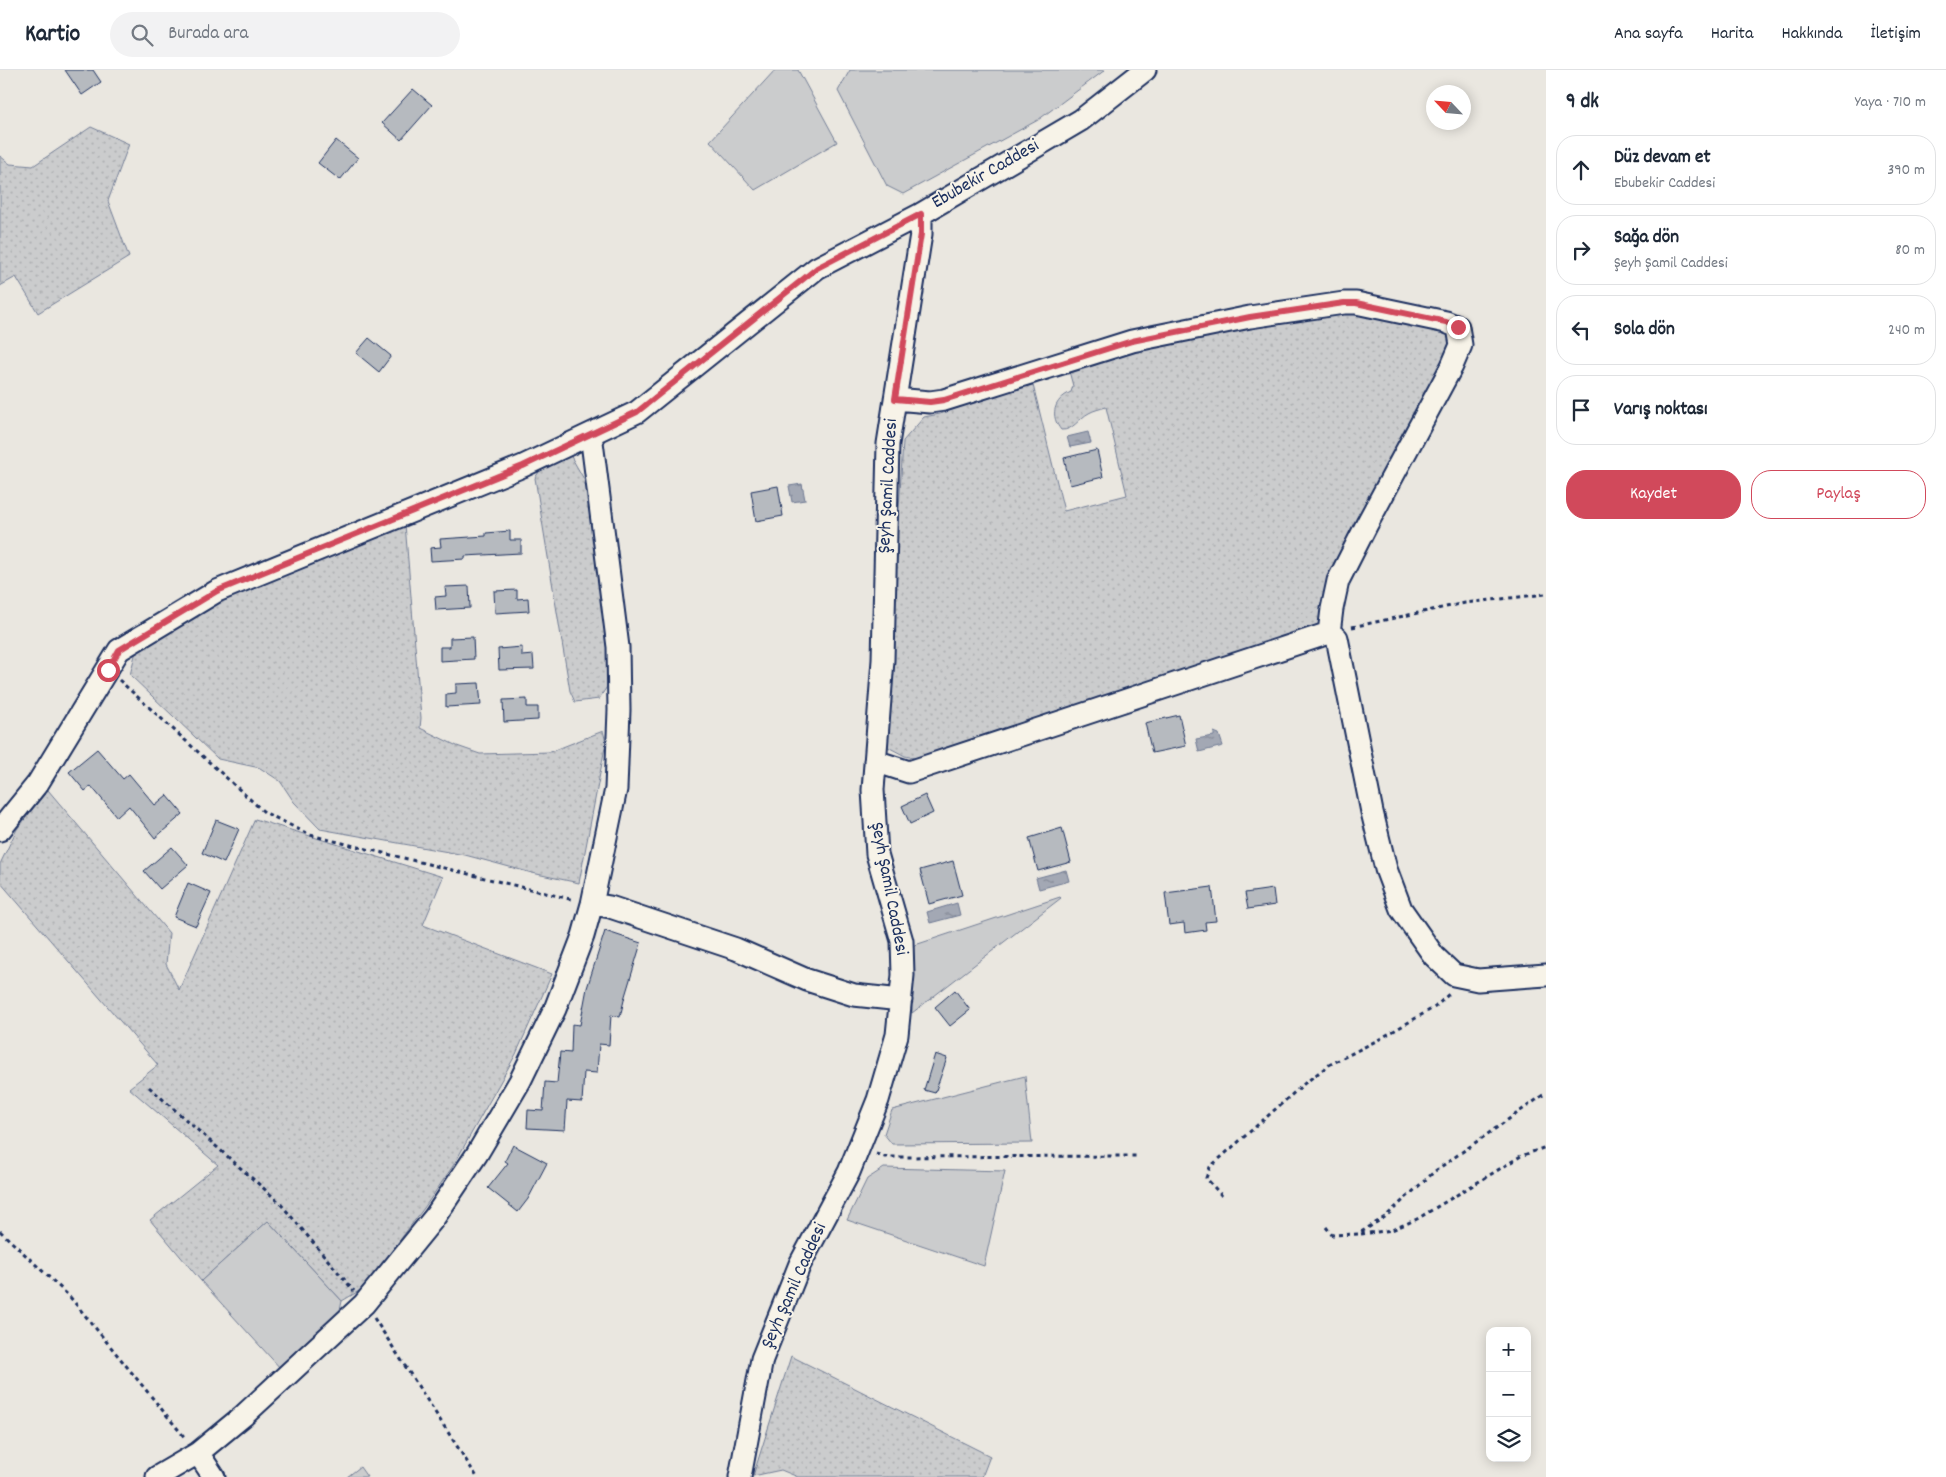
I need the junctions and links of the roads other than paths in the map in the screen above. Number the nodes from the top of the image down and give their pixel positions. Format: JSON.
{"nodes":[{"id":1,"x":1145,"y":70,"type":"edge"},
{"id":2,"x":921,"y":214,"type":"junction"},
{"id":3,"x":895,"y":399,"type":"junction"},
{"id":4,"x":591,"y":434,"type":"junction"},
{"id":5,"x":1329,"y":633,"type":"junction"},
{"id":6,"x":875,"y":762,"type":"junction"},
{"id":7,"x":0,"y":830,"type":"edge"},
{"id":8,"x":592,"y":904,"type":"junction"},
{"id":9,"x":1546,"y":975,"type":"edge"},
{"id":10,"x":901,"y":1000,"type":"junction"},
{"id":11,"x":198,"y":1453,"type":"junction"},
{"id":12,"x":157,"y":1477,"type":"edge"},
{"id":13,"x":214,"y":1477,"type":"edge"},
{"id":14,"x":740,"y":1477,"type":"edge"}],
"edges":[{"from":1,"to":2,"type":"street","name":"Ebubekir Caddesi"},
{"from":2,"to":3,"type":"street","name":"Şeyh Şamil Caddesi"},
{"from":2,"to":4,"type":"street","name":"Ebubekir Caddesi"},
{"from":3,"to":5,"type":"street"},
{"from":3,"to":6,"type":"street","name":"Şeyh Şamil Caddesi"},
{"from":4,"to":7,"type":"street","name":"Ebubekir Caddesi"},
{"from":4,"to":8,"type":"street"},
{"from":5,"to":6,"type":"street"},
{"from":5,"to":9,"type":"street"},
{"from":6,"to":10,"type":"street","name":"Şeyh Şamil Caddesi"},
{"from":8,"to":10,"type":"street"},
{"from":8,"to":11,"type":"street"},
{"from":10,"to":14,"type":"street","name":"Şeyh Şamil Caddesi"},
{"from":11,"to":12,"type":"street"},
{"from":11,"to":13,"type":"street"}]}
